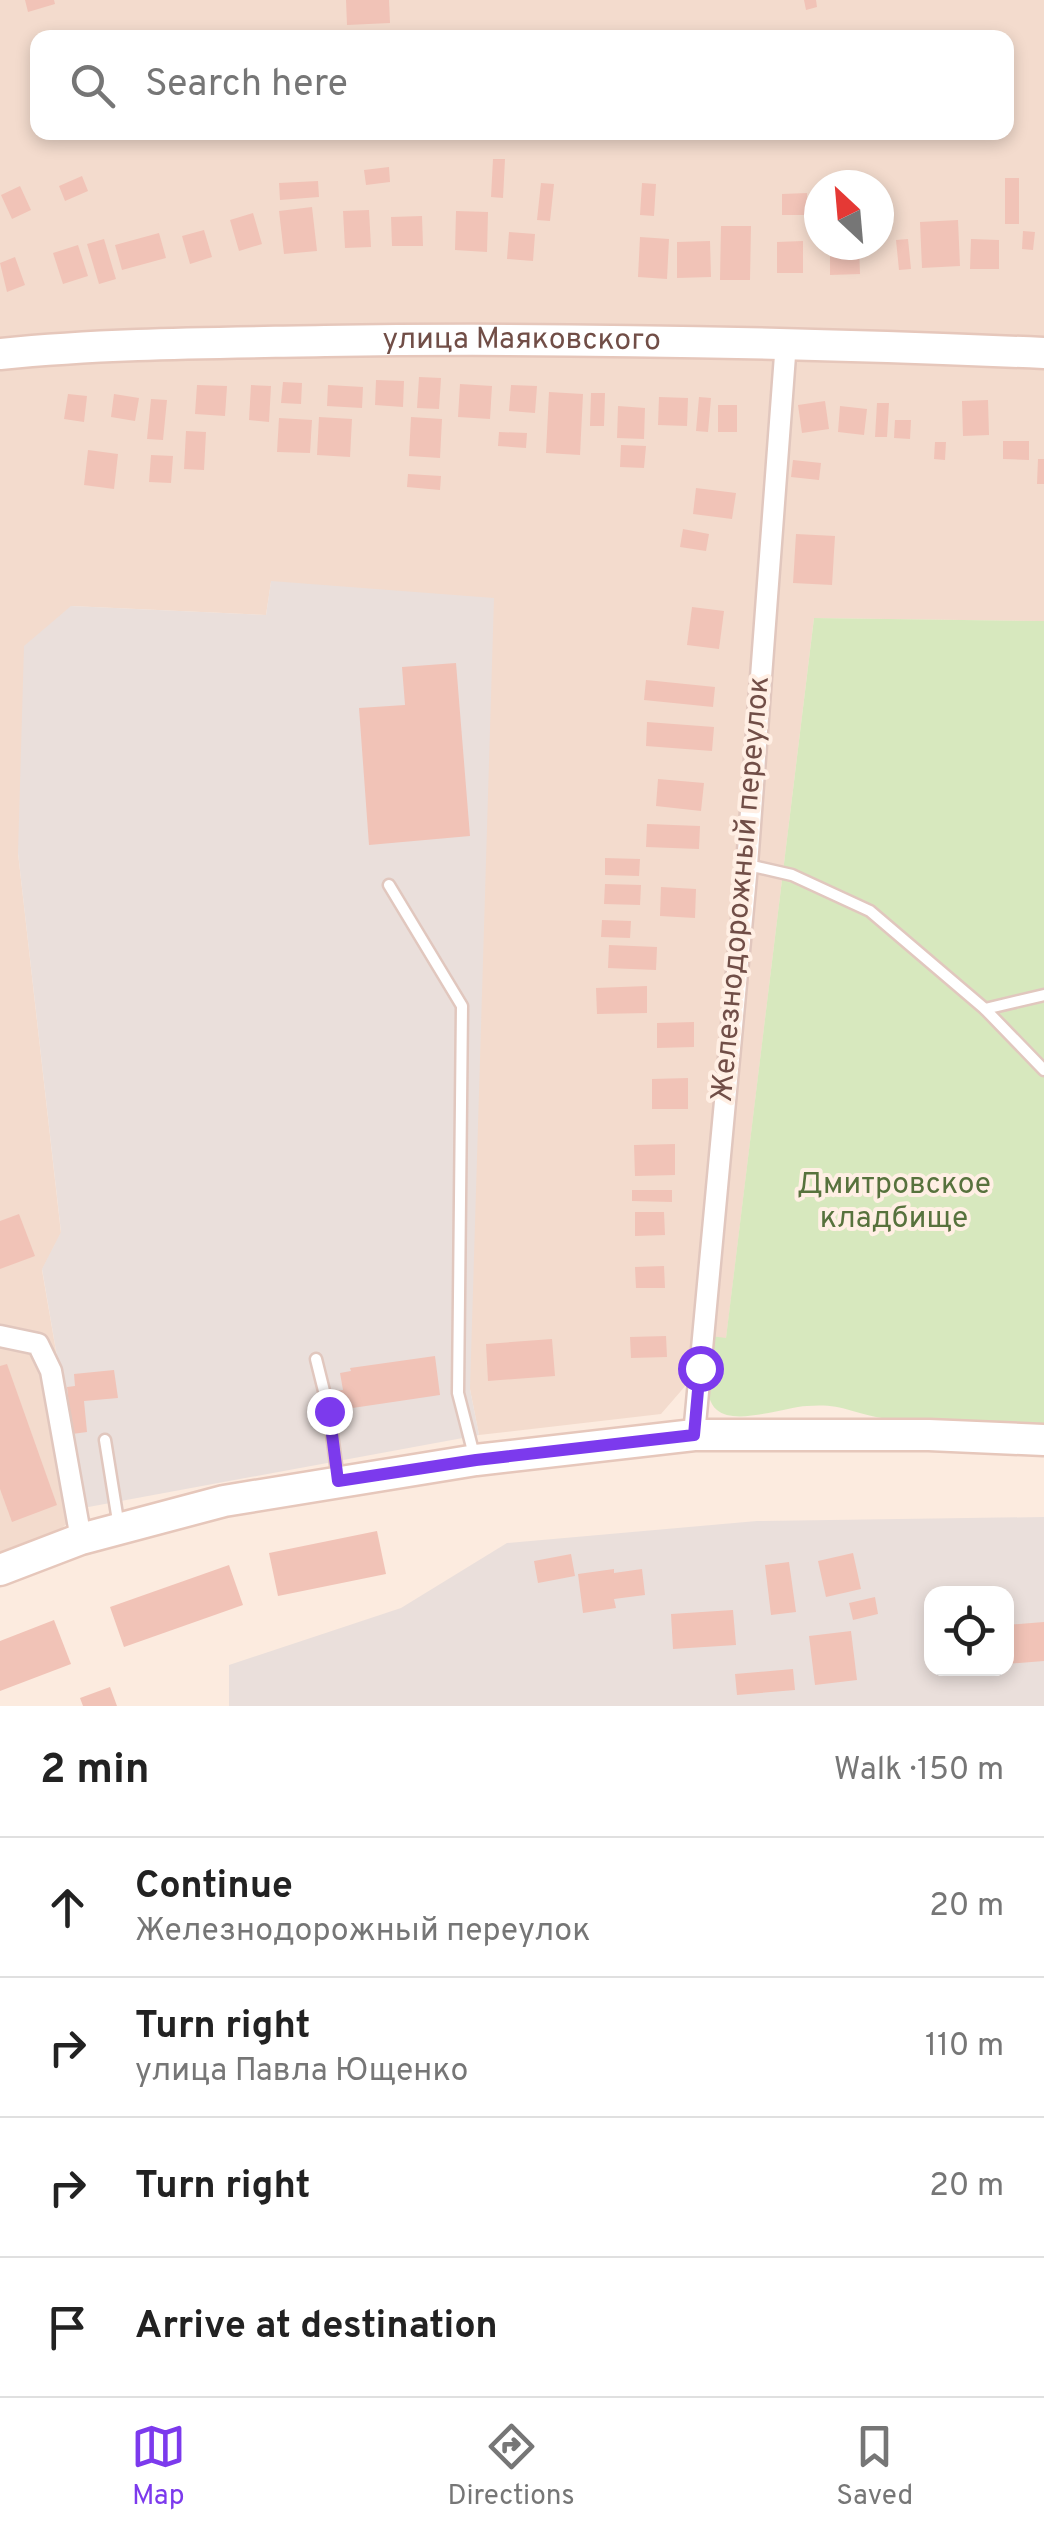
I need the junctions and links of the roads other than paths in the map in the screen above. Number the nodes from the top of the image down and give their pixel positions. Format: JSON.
{"nodes":[{"id":1,"x":786,"y":342,"type":"junction"},
{"id":2,"x":1044,"y":353,"type":"edge"},
{"id":3,"x":0,"y":354,"type":"edge"},
{"id":4,"x":747,"y":865,"type":"junction"},
{"id":5,"x":389,"y":885,"type":"dead end"},
{"id":6,"x":1044,"y":995,"type":"edge"},
{"id":7,"x":985,"y":1009,"type":"junction"},
{"id":8,"x":1044,"y":1070,"type":"edge"},
{"id":9,"x":0,"y":1336,"type":"edge"},
{"id":10,"x":316,"y":1359,"type":"dead end"},
{"id":11,"x":694,"y":1435,"type":"junction"},
{"id":12,"x":105,"y":1440,"type":"dead end"},
{"id":13,"x":1044,"y":1440,"type":"edge"},
{"id":14,"x":476,"y":1460,"type":"junction"},
{"id":15,"x":338,"y":1481,"type":"junction"},
{"id":16,"x":120,"y":1528,"type":"junction"},
{"id":17,"x":81,"y":1540,"type":"junction"},
{"id":18,"x":0,"y":1570,"type":"edge"}],
"edges":[{"from":1,"to":2,"type":"street","name":"улица Маяковского"},
{"from":1,"to":3,"type":"street","name":"улица Маяковского"},
{"from":1,"to":4,"type":"street","name":"Железнодорожный переулок"},
{"from":4,"to":7,"type":"lane"},
{"from":4,"to":11,"type":"street","name":"Железнодорожный переулок"},
{"from":5,"to":14,"type":"lane"},
{"from":6,"to":7,"type":"lane"},
{"from":7,"to":8,"type":"lane"},
{"from":9,"to":17,"type":"street"},
{"from":10,"to":15,"type":"lane"},
{"from":11,"to":13,"type":"street"},
{"from":11,"to":14,"type":"street"},
{"from":12,"to":16,"type":"lane"},
{"from":14,"to":15,"type":"street"},
{"from":15,"to":16,"type":"street"},
{"from":16,"to":17,"type":"street"},
{"from":17,"to":18,"type":"street"}]}
